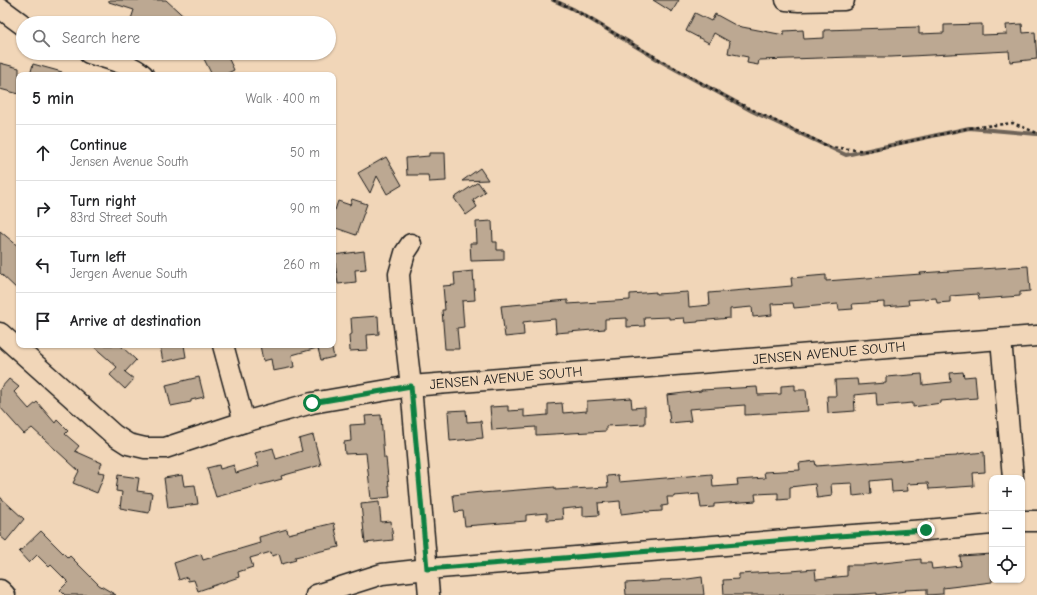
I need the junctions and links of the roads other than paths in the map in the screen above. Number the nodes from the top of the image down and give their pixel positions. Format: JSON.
{"nodes":[{"id":1,"x":786,"y":0,"type":"edge"},
{"id":2,"x":844,"y":0,"type":"edge"},
{"id":3,"x":0,"y":8,"type":"edge"},
{"id":4,"x":16,"y":20,"type":"edge"},
{"id":5,"x":111,"y":60,"type":"edge"},
{"id":6,"x":141,"y":72,"type":"edge"},
{"id":7,"x":411,"y":244,"type":"dead end"},
{"id":8,"x":0,"y":332,"type":"edge"},
{"id":9,"x":1037,"y":336,"type":"edge"},
{"id":10,"x":1001,"y":339,"type":"junction"},
{"id":11,"x":16,"y":346,"type":"edge"},
{"id":12,"x":18,"y":348,"type":"edge"},
{"id":13,"x":224,"y":348,"type":"edge"},
{"id":14,"x":411,"y":386,"type":"junction"},
{"id":15,"x":244,"y":422,"type":"junction"},
{"id":16,"x":1012,"y":475,"type":"edge"},
{"id":17,"x":1025,"y":521,"type":"edge"},
{"id":18,"x":1037,"y":521,"type":"edge"},
{"id":19,"x":989,"y":524,"type":"edge"},
{"id":20,"x":427,"y":569,"type":"junction"},
{"id":21,"x":0,"y":590,"type":"edge"},
{"id":22,"x":5,"y":595,"type":"edge"},
{"id":23,"x":316,"y":595,"type":"edge"},
{"id":24,"x":429,"y":595,"type":"edge"}],
"edges":[{"from":1,"to":2,"type":"street"},
{"from":3,"to":4,"type":"street"},
{"from":5,"to":6,"type":"street"},
{"from":7,"to":14,"type":"street"},
{"from":8,"to":11,"type":"street","name":"JENSEN AVENUE SOUTH"},
{"from":9,"to":10,"type":"street","name":"JENSEN AVENUE SOUTH"},
{"from":10,"to":14,"type":"street","name":"JENSEN AVENUE SOUTH"},
{"from":10,"to":16,"type":"street"},
{"from":12,"to":15,"type":"street","name":"JENSEN AVENUE SOUTH"},
{"from":13,"to":15,"type":"street"},
{"from":14,"to":15,"type":"street","name":"JENSEN AVENUE SOUTH"},
{"from":14,"to":20,"type":"street"},
{"from":17,"to":18,"type":"street"},
{"from":19,"to":20,"type":"street"},
{"from":20,"to":23,"type":"street"},
{"from":20,"to":24,"type":"street"},
{"from":21,"to":22,"type":"street"}]}
